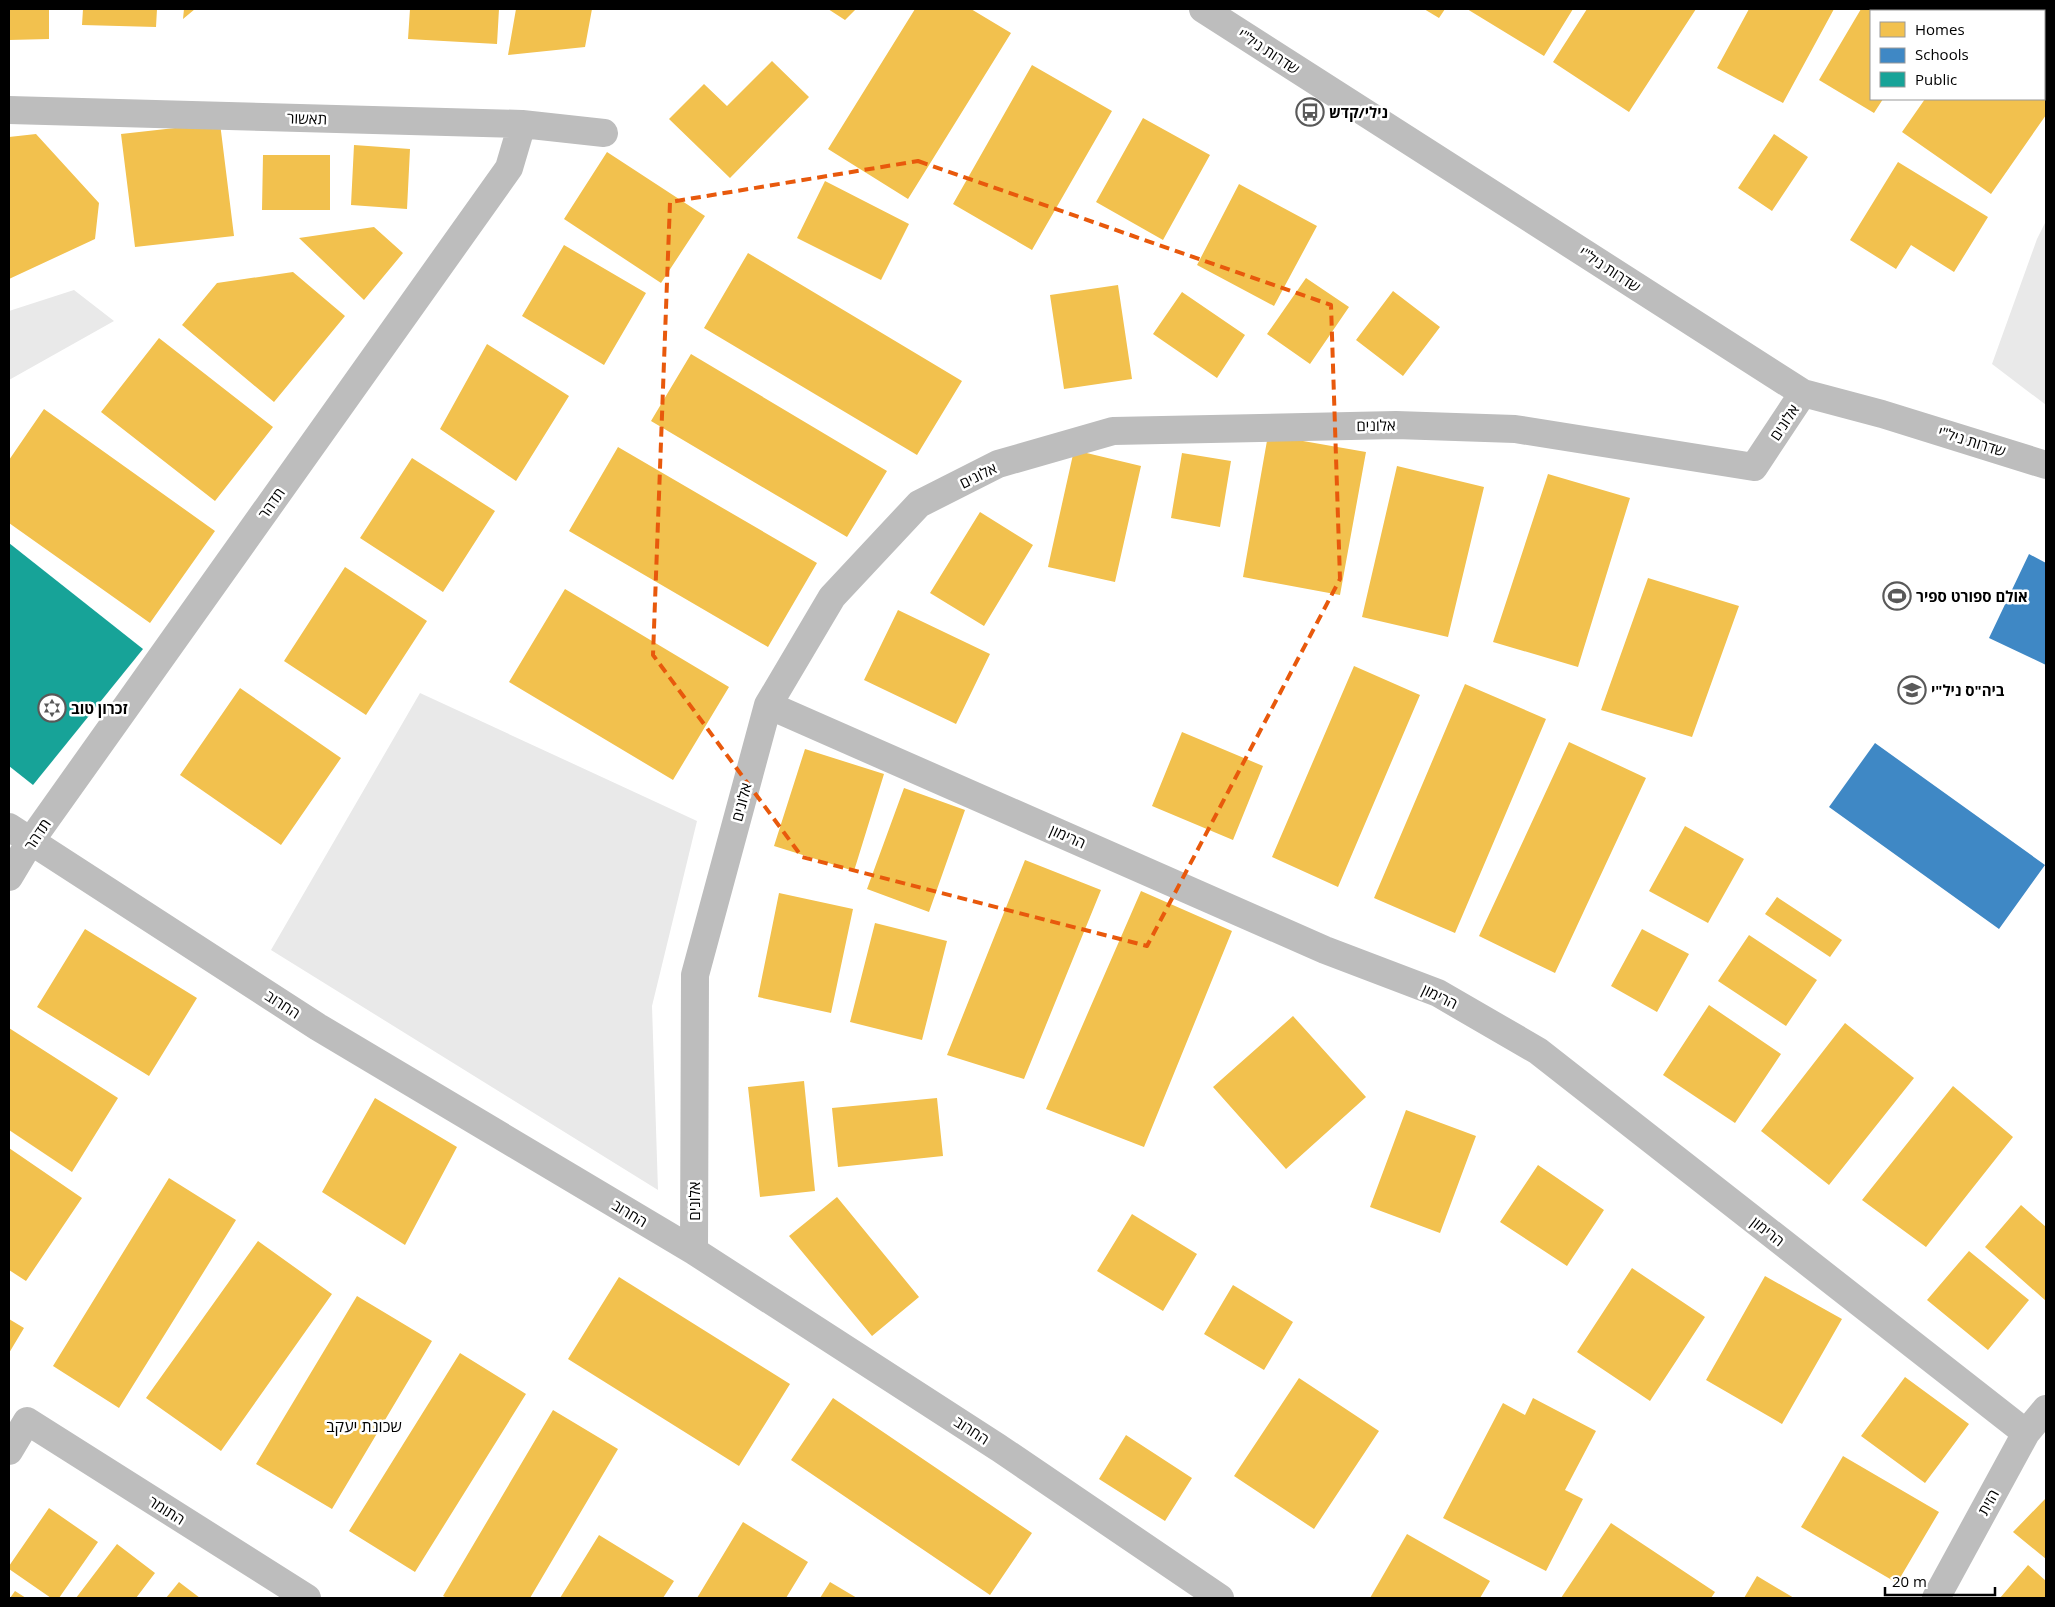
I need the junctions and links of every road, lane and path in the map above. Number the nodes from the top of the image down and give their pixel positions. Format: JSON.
{"nodes":[{"id":1,"x":1203,"y":9,"type":"edge"},
{"id":2,"x":9,"y":110,"type":"edge"},
{"id":3,"x":522,"y":124,"type":"junction"},
{"id":4,"x":604,"y":133,"type":"dead end"},
{"id":5,"x":1803,"y":393,"type":"junction"},
{"id":6,"x":2046,"y":465,"type":"edge"},
{"id":7,"x":768,"y":705,"type":"junction"},
{"id":8,"x":20,"y":834,"type":"edge"},
{"id":9,"x":9,"y":877,"type":"edge"},
{"id":10,"x":694,"y":1251,"type":"junction"},
{"id":11,"x":2046,"y":1409,"type":"edge"},
{"id":12,"x":2026,"y":1433,"type":"junction"},
{"id":13,"x":9,"y":1451,"type":"edge"},
{"id":14,"x":306,"y":1598,"type":"edge"},
{"id":15,"x":1220,"y":1598,"type":"edge"},
{"id":16,"x":1936,"y":1598,"type":"edge"}],
"edges":[{"from":1,"to":5,"type":"street","name":"שדרות ניל\"י"},
{"from":2,"to":3,"type":"street","name":"תאשור"},
{"from":3,"to":4,"type":"street","name":"תאשור"},
{"from":3,"to":8,"type":"street","name":"תדהר"},
{"from":5,"to":6,"type":"street","name":"שדרות ניל\"י"},
{"from":5,"to":7,"type":"street","name":"אלונים"},
{"from":7,"to":10,"type":"street","name":"אלונים"},
{"from":7,"to":12,"type":"street","name":"הרימון"},
{"from":8,"to":9,"type":"street","name":"תדהר"},
{"from":8,"to":10,"type":"street","name":"החרוב"},
{"from":10,"to":15,"type":"street","name":"החרוב"},
{"from":11,"to":12,"type":"street","name":"הזית"},
{"from":12,"to":16,"type":"street","name":"הזית"},
{"from":13,"to":14,"type":"street","name":"התומר"}]}
